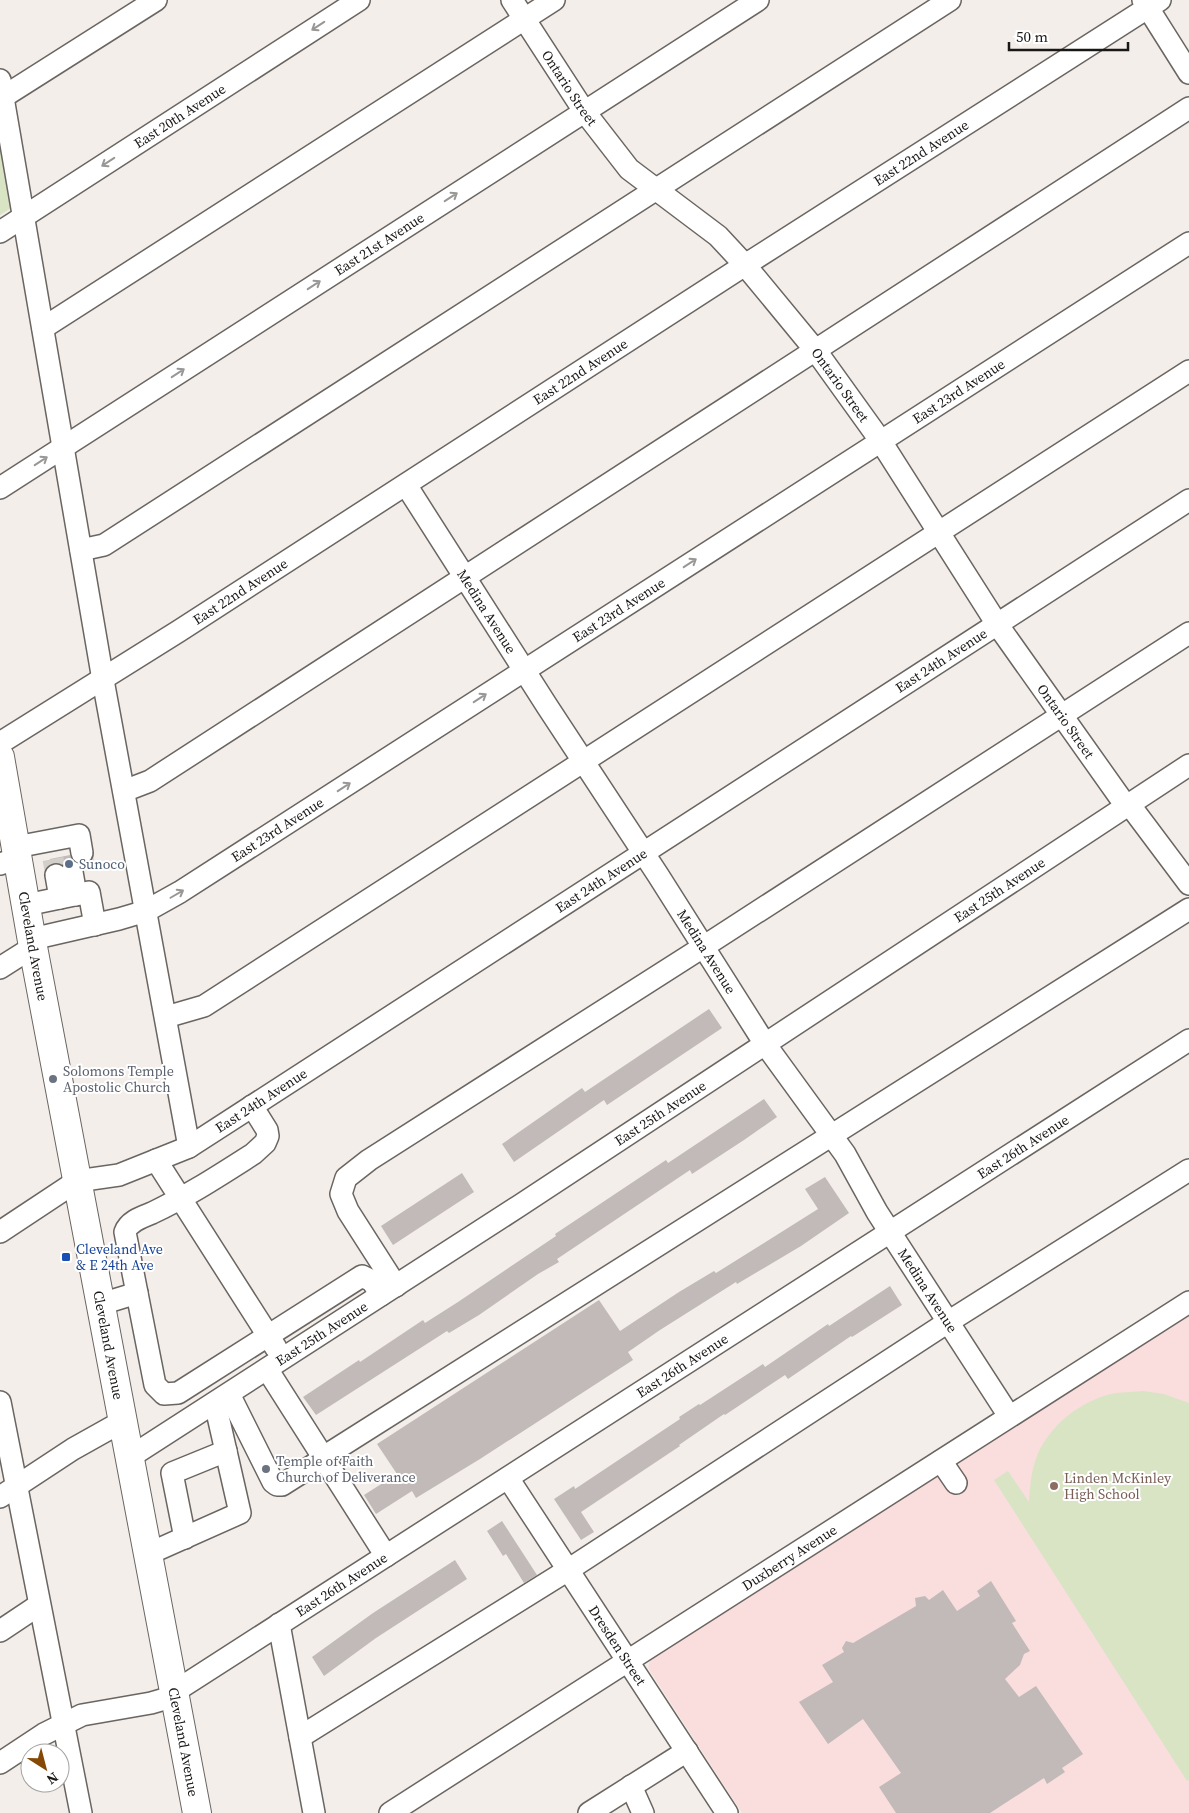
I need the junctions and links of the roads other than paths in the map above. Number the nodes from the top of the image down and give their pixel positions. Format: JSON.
{"nodes":[{"id":1,"x":156,"y":0,"type":"edge"},
{"id":2,"x":359,"y":0,"type":"edge"},
{"id":3,"x":512,"y":0,"type":"edge"},
{"id":4,"x":554,"y":0,"type":"edge"},
{"id":5,"x":758,"y":0,"type":"edge"},
{"id":6,"x":950,"y":0,"type":"edge"},
{"id":7,"x":1150,"y":3,"type":"edge"},
{"id":8,"x":525,"y":19,"type":"junction"},
{"id":9,"x":1189,"y":73,"type":"edge"},
{"id":10,"x":1,"y":89,"type":"edge"},
{"id":11,"x":1189,"y":108,"type":"edge"},
{"id":12,"x":584,"y":111,"type":"junction"},
{"id":13,"x":658,"y":190,"type":"junction"},
{"id":14,"x":24,"y":216,"type":"junction"},
{"id":15,"x":0,"y":232,"type":"edge"},
{"id":16,"x":1189,"y":243,"type":"edge"},
{"id":17,"x":745,"y":265,"type":"junction"},
{"id":18,"x":43,"y":328,"type":"junction"},
{"id":19,"x":816,"y":350,"type":"junction"},
{"id":20,"x":1189,"y":371,"type":"edge"},
{"id":21,"x":880,"y":440,"type":"junction"},
{"id":22,"x":64,"y":447,"type":"junction"},
{"id":23,"x":406,"y":485,"type":"junction"},
{"id":24,"x":0,"y":488,"type":"edge"},
{"id":25,"x":1189,"y":500,"type":"edge"},
{"id":26,"x":939,"y":532,"type":"junction"},
{"id":27,"x":81,"y":550,"type":"junction"},
{"id":28,"x":464,"y":575,"type":"junction"},
{"id":29,"x":998,"y":624,"type":"junction"},
{"id":30,"x":1189,"y":633,"type":"edge"},
{"id":31,"x":524,"y":670,"type":"junction"},
{"id":32,"x":103,"y":680,"type":"junction"},
{"id":33,"x":1062,"y":716,"type":"junction"},
{"id":34,"x":0,"y":743,"type":"edge"},
{"id":35,"x":0,"y":758,"type":"edge"},
{"id":36,"x":583,"y":762,"type":"junction"},
{"id":37,"x":1189,"y":765,"type":"edge"},
{"id":38,"x":124,"y":791,"type":"junction"},
{"id":39,"x":1128,"y":805,"type":"junction"},
{"id":40,"x":643,"y":853,"type":"junction"},
{"id":41,"x":12,"y":856,"type":"edge"},
{"id":42,"x":66,"y":858,"type":"junction"},
{"id":43,"x":1189,"y":884,"type":"edge"},
{"id":44,"x":75,"y":895,"type":"junction"},
{"id":45,"x":26,"y":905,"type":"junction"},
{"id":46,"x":1189,"y":909,"type":"edge"},
{"id":47,"x":146,"y":911,"type":"junction"},
{"id":48,"x":95,"y":924,"type":"junction"},
{"id":49,"x":32,"y":943,"type":"junction"},
{"id":50,"x":703,"y":948,"type":"junction"},
{"id":51,"x":0,"y":968,"type":"edge"},
{"id":52,"x":166,"y":1017,"type":"junction"},
{"id":53,"x":1189,"y":1040,"type":"edge"},
{"id":54,"x":765,"y":1044,"type":"junction"},
{"id":55,"x":252,"y":1106,"type":"junction"},
{"id":56,"x":830,"y":1135,"type":"junction"},
{"id":57,"x":189,"y":1146,"type":"junction"},
{"id":58,"x":156,"y":1160,"type":"junction"},
{"id":59,"x":1189,"y":1170,"type":"edge"},
{"id":60,"x":78,"y":1181,"type":"junction"},
{"id":61,"x":180,"y":1200,"type":"junction"},
{"id":62,"x":0,"y":1232,"type":"edge"},
{"id":63,"x":890,"y":1232,"type":"junction"},
{"id":64,"x":389,"y":1290,"type":"junction"},
{"id":65,"x":137,"y":1293,"type":"junction"},
{"id":66,"x":1189,"y":1302,"type":"edge"},
{"id":67,"x":101,"y":1304,"type":"junction"},
{"id":68,"x":948,"y":1322,"type":"junction"},
{"id":69,"x":268,"y":1336,"type":"junction"},
{"id":70,"x":275,"y":1364,"type":"junction"},
{"id":71,"x":222,"y":1398,"type":"junction"},
{"id":72,"x":0,"y":1402,"type":"edge"},
{"id":73,"x":1009,"y":1416,"type":"junction"},
{"id":74,"x":123,"y":1421,"type":"junction"},
{"id":75,"x":226,"y":1452,"type":"junction"},
{"id":76,"x":130,"y":1457,"type":"junction"},
{"id":77,"x":323,"y":1459,"type":"junction"},
{"id":78,"x":941,"y":1460,"type":"junction"},
{"id":79,"x":508,"y":1478,"type":"junction"},
{"id":80,"x":956,"y":1483,"type":"dead end"},
{"id":81,"x":8,"y":1492,"type":"edge"},
{"id":82,"x":185,"y":1538,"type":"junction"},
{"id":83,"x":148,"y":1554,"type":"junction"},
{"id":84,"x":386,"y":1556,"type":"junction"},
{"id":85,"x":568,"y":1570,"type":"junction"},
{"id":86,"x":40,"y":1605,"type":"junction"},
{"id":87,"x":280,"y":1624,"type":"junction"},
{"id":88,"x":0,"y":1631,"type":"edge"},
{"id":89,"x":627,"y":1660,"type":"junction"},
{"id":90,"x":175,"y":1694,"type":"junction"},
{"id":91,"x":64,"y":1724,"type":"junction"},
{"id":92,"x":300,"y":1737,"type":"junction"},
{"id":93,"x":687,"y":1751,"type":"junction"},
{"id":94,"x":0,"y":1763,"type":"edge"},
{"id":95,"x":631,"y":1786,"type":"junction"},
{"id":96,"x":81,"y":1813,"type":"edge"},
{"id":97,"x":197,"y":1813,"type":"edge"},
{"id":98,"x":314,"y":1813,"type":"edge"},
{"id":99,"x":390,"y":1813,"type":"edge"},
{"id":100,"x":589,"y":1813,"type":"edge"},
{"id":101,"x":643,"y":1813,"type":"edge"},
{"id":102,"x":727,"y":1813,"type":"edge"}],
"edges":[{"from":1,"to":10,"type":"street"},
{"from":2,"to":14,"type":"street","name":"East 20th Avenue","one_way":true},
{"from":3,"to":8,"type":"street","name":"Ontario Street"},
{"from":4,"to":8,"type":"street"},
{"from":5,"to":12,"type":"street","name":"East 21st Avenue"},
{"from":6,"to":13,"type":"street"},
{"from":7,"to":9,"type":"street"},
{"from":7,"to":17,"type":"street","name":"East 22nd Avenue"},
{"from":8,"to":12,"type":"street","name":"Ontario Street"},
{"from":8,"to":18,"type":"street"},
{"from":10,"to":14,"type":"street"},
{"from":11,"to":19,"type":"street"},
{"from":12,"to":13,"type":"street","name":"Ontario Street"},
{"from":22,"to":12,"type":"street","name":"East 21st Avenue","one_way":true},
{"from":13,"to":17,"type":"street","name":"Ontario Street"},
{"from":13,"to":27,"type":"street"},
{"from":14,"to":15,"type":"street","name":"East 20th Avenue"},
{"from":14,"to":18,"type":"street"},
{"from":16,"to":21,"type":"street","name":"East 23rd Avenue"},
{"from":17,"to":19,"type":"street","name":"Ontario Street"},
{"from":17,"to":23,"type":"street","name":"East 22nd Avenue"},
{"from":18,"to":22,"type":"street"},
{"from":19,"to":21,"type":"street","name":"Ontario Street"},
{"from":19,"to":28,"type":"street"},
{"from":20,"to":26,"type":"street"},
{"from":21,"to":26,"type":"street","name":"Ontario Street"},
{"from":31,"to":21,"type":"street","name":"East 23rd Avenue","one_way":true},
{"from":24,"to":22,"type":"street","name":"East 21st Avenue","one_way":true},
{"from":22,"to":27,"type":"street"},
{"from":23,"to":28,"type":"street","name":"Medina Avenue"},
{"from":23,"to":32,"type":"street","name":"East 22nd Avenue"},
{"from":25,"to":29,"type":"street","name":"East 24th Avenue"},
{"from":26,"to":29,"type":"street","name":"Ontario Street"},
{"from":26,"to":36,"type":"street"},
{"from":27,"to":32,"type":"street"},
{"from":28,"to":31,"type":"street","name":"Medina Avenue"},
{"from":28,"to":38,"type":"street"},
{"from":29,"to":33,"type":"street","name":"Ontario Street"},
{"from":29,"to":40,"type":"street","name":"East 24th Avenue"},
{"from":30,"to":33,"type":"street"},
{"from":31,"to":36,"type":"street","name":"Medina Avenue"},
{"from":47,"to":31,"type":"street","name":"East 23rd Avenue","one_way":true},
{"from":32,"to":34,"type":"street","name":"East 22nd Avenue"},
{"from":32,"to":38,"type":"street"},
{"from":33,"to":39,"type":"street","name":"Ontario Street"},
{"from":33,"to":50,"type":"street"},
{"from":35,"to":41,"type":"main road","name":"Cleveland Avenue"},
{"from":36,"to":40,"type":"street","name":"Medina Avenue"},
{"from":36,"to":52,"type":"street"},
{"from":37,"to":39,"type":"street","name":"East 25th Avenue"},
{"from":38,"to":47,"type":"street"},
{"from":39,"to":43,"type":"street","name":"Ontario Street"},
{"from":39,"to":54,"type":"street","name":"East 25th Avenue"},
{"from":40,"to":50,"type":"street","name":"Medina Avenue"},
{"from":40,"to":55,"type":"street","name":"East 24th Avenue"},
{"from":41,"to":42,"type":"street"},
{"from":41,"to":45,"type":"main road","name":"Cleveland Avenue"},
{"from":42,"to":44,"type":"street"},
{"from":42,"to":44,"type":"street"},
{"from":44,"to":45,"type":"street"},
{"from":44,"to":48,"type":"street"},
{"from":45,"to":49,"type":"main road","name":"Cleveland Avenue"},
{"from":46,"to":56,"type":"street"},
{"from":47,"to":48,"type":"street","name":"East 23rd Avenue"},
{"from":47,"to":52,"type":"street"},
{"from":48,"to":49,"type":"street","name":"East 23rd Avenue"},
{"from":49,"to":51,"type":"street","name":"East 23rd Avenue"},
{"from":49,"to":60,"type":"main road","name":"Cleveland Avenue"},
{"from":50,"to":54,"type":"street","name":"Medina Avenue"},
{"from":50,"to":64,"type":"street"},
{"from":52,"to":57,"type":"street"},
{"from":53,"to":63,"type":"street","name":"East 26th Avenue"},
{"from":54,"to":56,"type":"street","name":"Medina Avenue"},
{"from":54,"to":64,"type":"street","name":"East 25th Avenue"},
{"from":55,"to":57,"type":"street","name":"East 24th Avenue"},
{"from":55,"to":61,"type":"street"},
{"from":56,"to":63,"type":"street","name":"Medina Avenue"},
{"from":56,"to":77,"type":"street"},
{"from":57,"to":58,"type":"street","name":"East 24th Avenue"},
{"from":58,"to":60,"type":"street","name":"East 24th Avenue"},
{"from":58,"to":61,"type":"street"},
{"from":59,"to":68,"type":"street"},
{"from":60,"to":62,"type":"street","name":"East 24th Avenue"},
{"from":60,"to":67,"type":"main road","name":"Cleveland Avenue"},
{"from":61,"to":65,"type":"street"},
{"from":61,"to":69,"type":"street"},
{"from":63,"to":68,"type":"street","name":"Medina Avenue"},
{"from":63,"to":79,"type":"street","name":"East 26th Avenue"},
{"from":64,"to":69,"type":"street"},
{"from":64,"to":70,"type":"street","name":"East 25th Avenue"},
{"from":65,"to":67,"type":"street"},
{"from":65,"to":69,"type":"street"},
{"from":66,"to":73,"type":"street","name":"Duxberry Avenue"},
{"from":67,"to":74,"type":"main road","name":"Cleveland Avenue"},
{"from":68,"to":73,"type":"street","name":"Medina Avenue"},
{"from":68,"to":85,"type":"street"},
{"from":69,"to":70,"type":"street"},
{"from":70,"to":71,"type":"street","name":"East 25th Avenue"},
{"from":70,"to":77,"type":"street"},
{"from":71,"to":75,"type":"street"},
{"from":71,"to":76,"type":"street","name":"East 25th Avenue"},
{"from":71,"to":77,"type":"street"},
{"from":72,"to":81,"type":"street"},
{"from":73,"to":78,"type":"street","name":"Duxberry Avenue"},
{"from":74,"to":76,"type":"main road","name":"Cleveland Avenue"},
{"from":74,"to":81,"type":"street"},
{"from":75,"to":82,"type":"street"},
{"from":75,"to":82,"type":"street"},
{"from":76,"to":83,"type":"main road","name":"Cleveland Avenue"},
{"from":77,"to":84,"type":"street"},
{"from":78,"to":80,"type":"street"},
{"from":78,"to":89,"type":"street","name":"Duxberry Avenue"},
{"from":79,"to":84,"type":"street","name":"East 26th Avenue"},
{"from":79,"to":85,"type":"street","name":"Dresden Street"},
{"from":81,"to":86,"type":"street"},
{"from":82,"to":83,"type":"street"},
{"from":83,"to":90,"type":"main road","name":"Cleveland Avenue"},
{"from":84,"to":87,"type":"street","name":"East 26th Avenue"},
{"from":85,"to":89,"type":"street","name":"Dresden Street"},
{"from":85,"to":92,"type":"street"},
{"from":86,"to":88,"type":"street"},
{"from":86,"to":91,"type":"street"},
{"from":87,"to":90,"type":"street","name":"East 26th Avenue"},
{"from":87,"to":92,"type":"street"},
{"from":89,"to":93,"type":"street","name":"Dresden Street"},
{"from":89,"to":99,"type":"street","name":"Duxberry Avenue"},
{"from":90,"to":91,"type":"street","name":"East 26th Avenue"},
{"from":90,"to":97,"type":"main road","name":"Cleveland Avenue"},
{"from":91,"to":94,"type":"street","name":"East 26th Avenue"},
{"from":91,"to":96,"type":"street"},
{"from":92,"to":98,"type":"street"},
{"from":93,"to":95,"type":"street"},
{"from":93,"to":102,"type":"street","name":"Dresden Street"},
{"from":95,"to":100,"type":"street"},
{"from":95,"to":101,"type":"street"}]}
